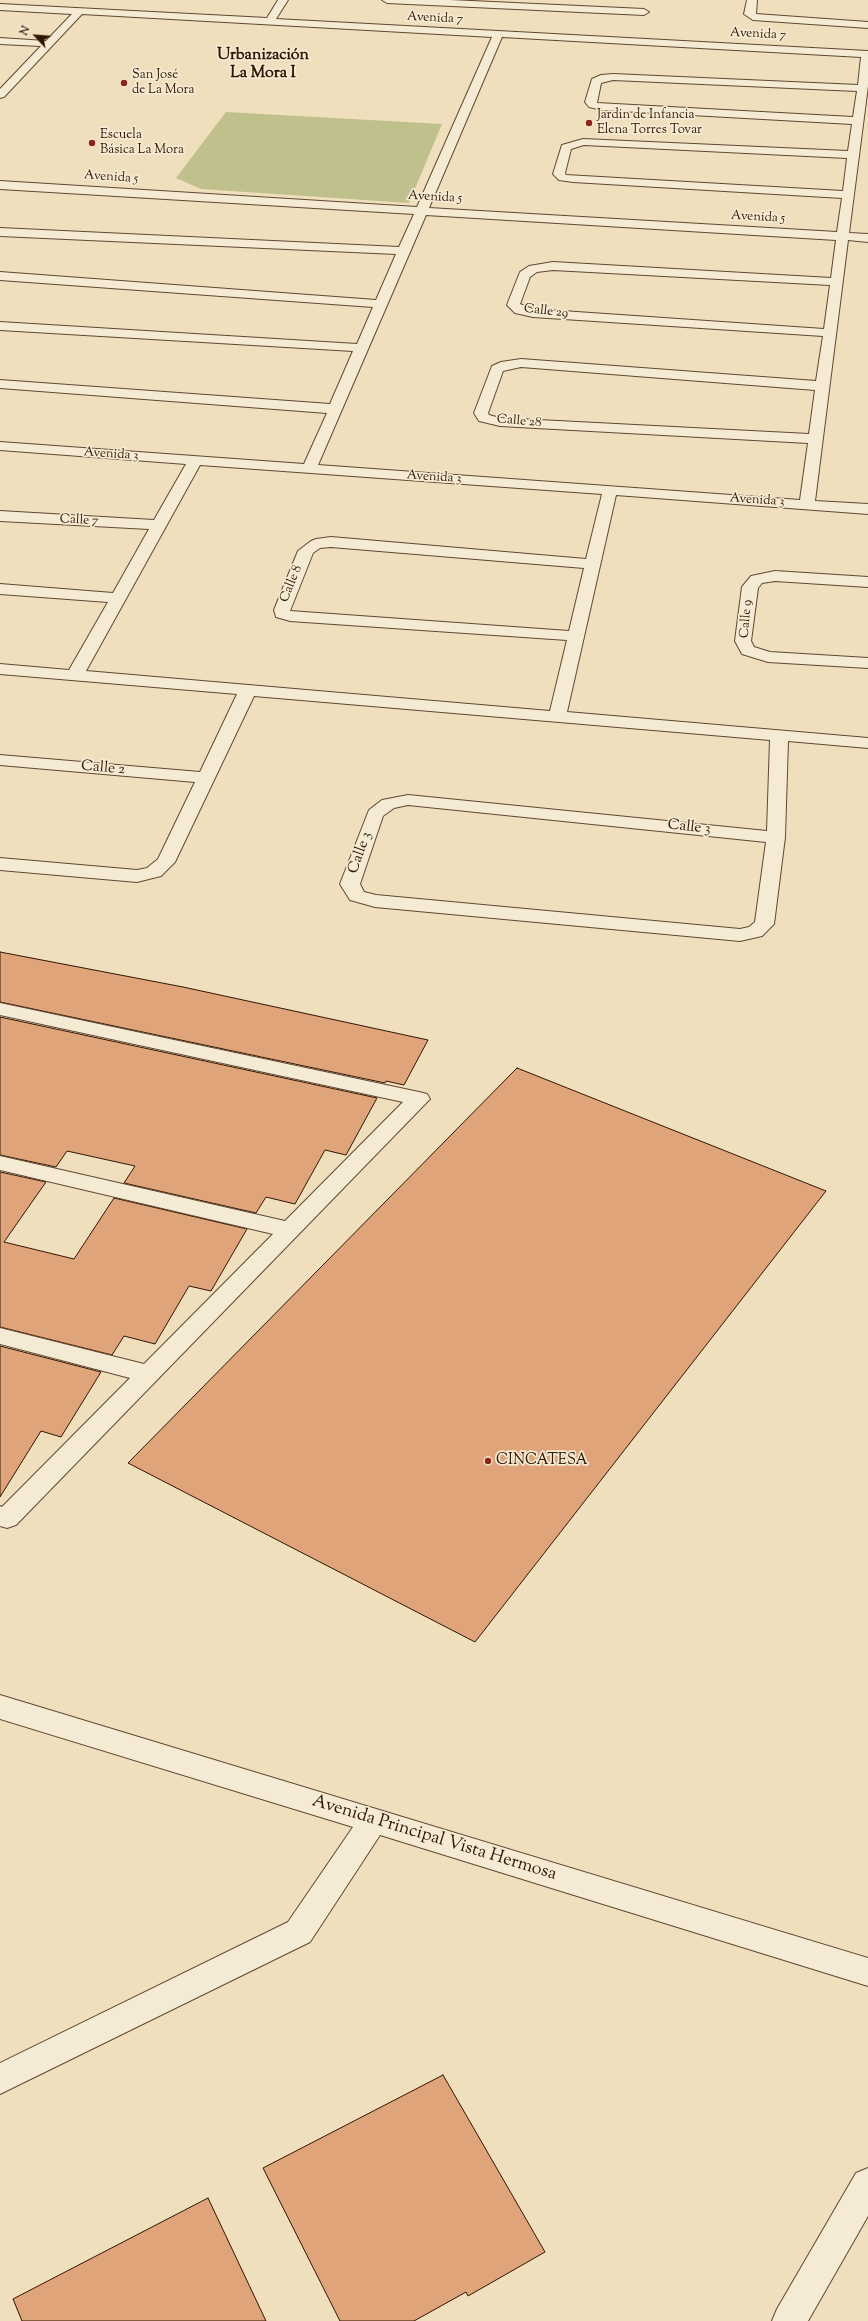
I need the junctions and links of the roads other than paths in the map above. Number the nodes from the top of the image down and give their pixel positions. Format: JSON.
{"nodes":[{"id":1,"x":283,"y":0,"type":"edge"},
{"id":2,"x":387,"y":0,"type":"edge"},
{"id":3,"x":648,"y":0,"type":"edge"},
{"id":4,"x":752,"y":0,"type":"edge"},
{"id":5,"x":0,"y":7,"type":"edge"},
{"id":6,"x":78,"y":12,"type":"junction"},
{"id":7,"x":269,"y":23,"type":"junction"},
{"id":8,"x":868,"y":25,"type":"edge"},
{"id":9,"x":498,"y":35,"type":"junction"},
{"id":10,"x":0,"y":41,"type":"edge"},
{"id":11,"x":50,"y":44,"type":"junction"},
{"id":12,"x":868,"y":54,"type":"edge"},
{"id":13,"x":6,"y":74,"type":"dead end"},
{"id":14,"x":18,"y":75,"type":"junction"},
{"id":15,"x":862,"y":88,"type":"junction"},
{"id":16,"x":0,"y":95,"type":"edge"},
{"id":17,"x":858,"y":121,"type":"junction"},
{"id":18,"x":854,"y":155,"type":"junction"},
{"id":19,"x":0,"y":185,"type":"edge"},
{"id":20,"x":848,"y":195,"type":"junction"},
{"id":21,"x":421,"y":212,"type":"junction"},
{"id":22,"x":0,"y":232,"type":"edge"},
{"id":23,"x":843,"y":237,"type":"junction"},
{"id":24,"x":868,"y":238,"type":"edge"},
{"id":25,"x":403,"y":251,"type":"junction"},
{"id":26,"x":0,"y":276,"type":"edge"},
{"id":27,"x":836,"y":282,"type":"junction"},
{"id":28,"x":382,"y":304,"type":"junction"},
{"id":29,"x":0,"y":326,"type":"edge"},
{"id":30,"x":830,"y":333,"type":"junction"},
{"id":31,"x":362,"y":348,"type":"junction"},
{"id":32,"x":0,"y":384,"type":"edge"},
{"id":33,"x":823,"y":386,"type":"junction"},
{"id":34,"x":335,"y":409,"type":"junction"},
{"id":35,"x":815,"y":439,"type":"junction"},
{"id":36,"x":0,"y":446,"type":"edge"},
{"id":37,"x":195,"y":461,"type":"junction"},
{"id":38,"x":309,"y":469,"type":"junction"},
{"id":39,"x":610,"y":491,"type":"junction"},
{"id":40,"x":807,"y":504,"type":"junction"},
{"id":41,"x":868,"y":509,"type":"edge"},
{"id":42,"x":0,"y":516,"type":"edge"},
{"id":43,"x":159,"y":525,"type":"junction"},
{"id":44,"x":593,"y":564,"type":"junction"},
{"id":45,"x":868,"y":582,"type":"edge"},
{"id":46,"x":0,"y":589,"type":"edge"},
{"id":47,"x":118,"y":598,"type":"junction"},
{"id":48,"x":575,"y":636,"type":"junction"},
{"id":49,"x":868,"y":663,"type":"edge"},
{"id":50,"x":0,"y":668,"type":"edge"},
{"id":51,"x":75,"y":675,"type":"junction"},
{"id":52,"x":248,"y":690,"type":"junction"},
{"id":53,"x":557,"y":717,"type":"junction"},
{"id":54,"x":779,"y":736,"type":"junction"},
{"id":55,"x":868,"y":743,"type":"edge"},
{"id":56,"x":0,"y":760,"type":"edge"},
{"id":57,"x":207,"y":778,"type":"junction"},
{"id":58,"x":776,"y":837,"type":"junction"},
{"id":59,"x":0,"y":864,"type":"edge"},
{"id":60,"x":0,"y":1009,"type":"edge"},
{"id":61,"x":0,"y":1163,"type":"edge"},
{"id":62,"x":289,"y":1230,"type":"junction"},
{"id":63,"x":0,"y":1336,"type":"edge"},
{"id":64,"x":148,"y":1374,"type":"junction"},
{"id":65,"x":0,"y":1516,"type":"edge"},
{"id":66,"x":0,"y":1707,"type":"edge"},
{"id":67,"x":373,"y":1821,"type":"junction"},
{"id":68,"x":868,"y":1972,"type":"edge"},
{"id":69,"x":0,"y":2080,"type":"edge"},
{"id":70,"x":868,"y":2184,"type":"edge"},
{"id":71,"x":789,"y":2321,"type":"edge"}],
"edges":[{"from":1,"to":7,"type":"street"},
{"from":2,"to":3,"type":"street"},
{"from":4,"to":8,"type":"street"},
{"from":5,"to":6,"type":"street","name":"Avenida 7"},
{"from":6,"to":7,"type":"street","name":"Avenida 7"},
{"from":6,"to":11,"type":"street"},
{"from":7,"to":9,"type":"street","name":"Avenida 7"},
{"from":9,"to":12,"type":"street","name":"Avenida 7"},
{"from":9,"to":21,"type":"street"},
{"from":10,"to":11,"type":"street"},
{"from":11,"to":14,"type":"street"},
{"from":12,"to":15,"type":"street"},
{"from":13,"to":14,"type":"street"},
{"from":14,"to":16,"type":"street"},
{"from":15,"to":17,"type":"street"},
{"from":15,"to":17,"type":"street"},
{"from":17,"to":18,"type":"street"},
{"from":18,"to":20,"type":"street"},
{"from":18,"to":20,"type":"street"},
{"from":19,"to":21,"type":"street","name":"Avenida 5"},
{"from":20,"to":23,"type":"street"},
{"from":21,"to":23,"type":"street","name":"Avenida 5"},
{"from":21,"to":25,"type":"street"},
{"from":22,"to":25,"type":"street"},
{"from":23,"to":24,"type":"street","name":"Avenida 5"},
{"from":23,"to":27,"type":"street"},
{"from":25,"to":28,"type":"street"},
{"from":26,"to":28,"type":"street"},
{"from":27,"to":30,"type":"street"},
{"from":27,"to":30,"type":"street","name":"Calle 29"},
{"from":28,"to":31,"type":"street"},
{"from":29,"to":31,"type":"street"},
{"from":30,"to":33,"type":"street"},
{"from":31,"to":34,"type":"street"},
{"from":32,"to":34,"type":"street"},
{"from":33,"to":35,"type":"street"},
{"from":33,"to":35,"type":"street","name":"Calle 28"},
{"from":34,"to":38,"type":"street"},
{"from":35,"to":40,"type":"street"},
{"from":36,"to":37,"type":"street","name":"Avenida 3"},
{"from":37,"to":38,"type":"street","name":"Avenida 3"},
{"from":37,"to":43,"type":"street"},
{"from":38,"to":39,"type":"street","name":"Avenida 3"},
{"from":39,"to":40,"type":"street","name":"Avenida 3"},
{"from":39,"to":44,"type":"street"},
{"from":40,"to":41,"type":"street","name":"Avenida 3"},
{"from":42,"to":43,"type":"street","name":"Calle 7"},
{"from":43,"to":47,"type":"street"},
{"from":44,"to":48,"type":"street"},
{"from":44,"to":48,"type":"street","name":"Calle 8"},
{"from":45,"to":49,"type":"street","name":"Calle 9"},
{"from":46,"to":47,"type":"street"},
{"from":47,"to":51,"type":"street"},
{"from":48,"to":53,"type":"street"},
{"from":50,"to":51,"type":"street"},
{"from":51,"to":52,"type":"street"},
{"from":52,"to":53,"type":"street"},
{"from":52,"to":57,"type":"street"},
{"from":53,"to":54,"type":"street"},
{"from":54,"to":55,"type":"street"},
{"from":54,"to":58,"type":"street"},
{"from":56,"to":57,"type":"street","name":"Calle 2"},
{"from":57,"to":59,"type":"street"},
{"from":58,"to":58,"type":"street","name":"Calle 3"},
{"from":60,"to":62,"type":"street"},
{"from":61,"to":62,"type":"street"},
{"from":62,"to":64,"type":"street"},
{"from":63,"to":64,"type":"street"},
{"from":64,"to":65,"type":"street"},
{"from":66,"to":67,"type":"street","name":"Avenida Principal Vista Hermosa"},
{"from":67,"to":68,"type":"street","name":"Avenida Principal Vista Hermosa"},
{"from":67,"to":69,"type":"street"},
{"from":70,"to":71,"type":"street"}]}
